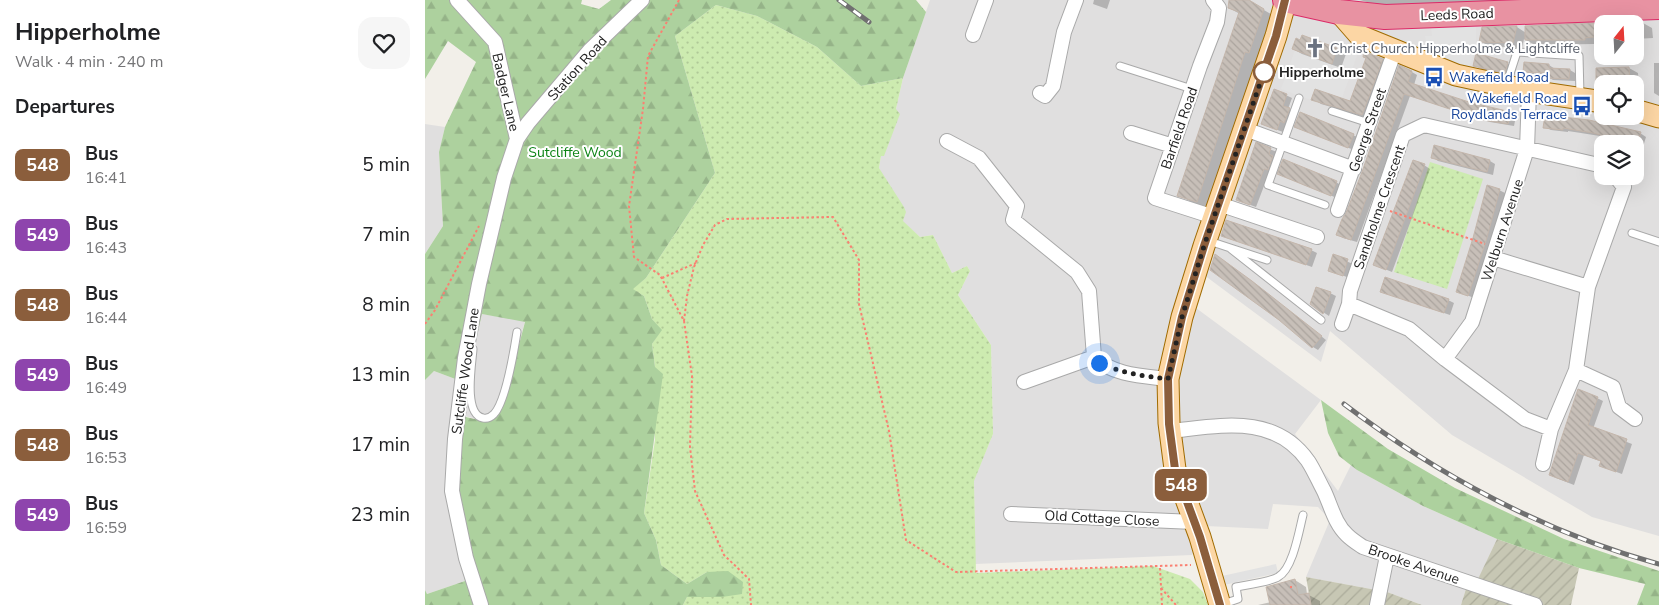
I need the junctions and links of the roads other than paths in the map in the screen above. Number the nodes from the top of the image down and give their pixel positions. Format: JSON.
{"nodes":[{"id":1,"x":457,"y":0,"type":"edge"},
{"id":2,"x":641,"y":0,"type":"edge"},
{"id":3,"x":986,"y":0,"type":"edge"},
{"id":4,"x":1076,"y":0,"type":"edge"},
{"id":5,"x":1213,"y":0,"type":"edge"},
{"id":6,"x":1285,"y":0,"type":"edge"},
{"id":7,"x":1592,"y":5,"type":"edge"},
{"id":8,"x":1526,"y":6,"type":"edge"},
{"id":9,"x":1659,"y":7,"type":"edge"},
{"id":10,"x":1356,"y":9,"type":"edge"},
{"id":11,"x":973,"y":35,"type":"dead end"},
{"id":12,"x":1395,"y":50,"type":"junction"},
{"id":13,"x":1120,"y":66,"type":"dead end"},
{"id":14,"x":1506,"y":86,"type":"junction"},
{"id":15,"x":1192,"y":89,"type":"junction"},
{"id":16,"x":1529,"y":91,"type":"junction"},
{"id":17,"x":1040,"y":93,"type":"dead end"},
{"id":18,"x":1299,"y":98,"type":"dead end"},
{"id":19,"x":1580,"y":98,"type":"junction"},
{"id":20,"x":1594,"y":100,"type":"edge"},
{"id":21,"x":1332,"y":110,"type":"dead end"},
{"id":22,"x":1644,"y":113,"type":"edge"},
{"id":23,"x":1659,"y":117,"type":"edge"},
{"id":24,"x":1369,"y":123,"type":"junction"},
{"id":25,"x":1245,"y":129,"type":"junction"},
{"id":26,"x":1131,"y":133,"type":"dead end"},
{"id":27,"x":517,"y":139,"type":"junction"},
{"id":28,"x":947,"y":141,"type":"dead end"},
{"id":29,"x":1283,"y":143,"type":"junction"},
{"id":30,"x":1173,"y":146,"type":"junction"},
{"id":31,"x":1527,"y":149,"type":"junction"},
{"id":32,"x":1594,"y":164,"type":"edge"},
{"id":33,"x":1353,"y":169,"type":"junction"},
{"id":34,"x":1622,"y":185,"type":"edge"},
{"id":35,"x":1331,"y":208,"type":"joint"},
{"id":36,"x":1217,"y":211,"type":"junction"},
{"id":37,"x":1632,"y":233,"type":"dead end"},
{"id":38,"x":1317,"y":237,"type":"dead end"},
{"id":39,"x":1206,"y":240,"type":"junction"},
{"id":40,"x":1659,"y":242,"type":"edge"},
{"id":41,"x":1231,"y":248,"type":"junction"},
{"id":42,"x":1495,"y":253,"type":"junction"},
{"id":43,"x":1267,"y":260,"type":"dead end"},
{"id":44,"x":1588,"y":288,"type":"junction"},
{"id":45,"x":1349,"y":304,"type":"junction"},
{"id":46,"x":474,"y":311,"type":"junction"},
{"id":47,"x":1321,"y":320,"type":"dead end"},
{"id":48,"x":1342,"y":324,"type":"dead end"},
{"id":49,"x":517,"y":332,"type":"dead end"},
{"id":50,"x":1094,"y":357,"type":"junction"},
{"id":51,"x":1445,"y":359,"type":"junction"},
{"id":52,"x":1576,"y":370,"type":"junction"},
{"id":53,"x":1168,"y":379,"type":"junction"},
{"id":54,"x":1024,"y":382,"type":"dead end"},
{"id":55,"x":1635,"y":418,"type":"dead end"},
{"id":56,"x":1551,"y":430,"type":"junction"},
{"id":57,"x":1170,"y":431,"type":"junction"},
{"id":58,"x":1543,"y":464,"type":"dead end"},
{"id":59,"x":1011,"y":514,"type":"dead end"},
{"id":60,"x":1303,"y":515,"type":"dead end"},
{"id":61,"x":1194,"y":522,"type":"junction"},
{"id":62,"x":1387,"y":556,"type":"junction"},
{"id":63,"x":481,"y":605,"type":"edge"},
{"id":64,"x":1220,"y":605,"type":"edge"},
{"id":65,"x":1377,"y":605,"type":"edge"},
{"id":66,"x":1535,"y":605,"type":"edge"}],
"edges":[{"from":1,"to":27,"type":"street","name":"Badger Lane"},
{"from":2,"to":27,"type":"street","name":"Station Road"},
{"from":3,"to":11,"type":"street"},
{"from":4,"to":17,"type":"street"},
{"from":5,"to":15,"type":"street","name":"Barfield Road"},
{"from":6,"to":10,"type":"highway","name":"Leeds Road"},
{"from":6,"to":25,"type":"main road"},
{"from":7,"to":8,"type":"highway","name":"Leeds Road"},
{"from":7,"to":9,"type":"highway","name":"Leeds Road"},
{"from":8,"to":10,"type":"highway","name":"Leeds Road"},
{"from":10,"to":12,"type":"main road"},
{"from":12,"to":14,"type":"main road"},
{"from":12,"to":24,"type":"street","name":"George Street"},
{"from":13,"to":15,"type":"lane"},
{"from":14,"to":16,"type":"main road"},
{"from":14,"to":19,"type":"lane"},
{"from":15,"to":30,"type":"street","name":"Barfield Road"},
{"from":16,"to":19,"type":"main road"},
{"from":16,"to":31,"type":"street","name":"Welburn Avenue"},
{"from":18,"to":29,"type":"lane"},
{"from":19,"to":20,"type":"main road"},
{"from":21,"to":24,"type":"lane"},
{"from":22,"to":23,"type":"main road"},
{"from":24,"to":33,"type":"street","name":"George Street"},
{"from":25,"to":29,"type":"street"},
{"from":25,"to":36,"type":"main road"},
{"from":26,"to":30,"type":"street"},
{"from":27,"to":46,"type":"street","name":"Sutcliffe Wood Lane"},
{"from":28,"to":50,"type":"street"},
{"from":29,"to":33,"type":"street"},
{"from":29,"to":35,"type":"lane"},
{"from":30,"to":36,"type":"street","name":"Barfield Road"},
{"from":31,"to":32,"type":"street","name":"Sandholme Crescent"},
{"from":31,"to":42,"type":"street","name":"Welburn Avenue"},
{"from":31,"to":45,"type":"street","name":"Sandholme Crescent"},
{"from":33,"to":35,"type":"street","name":"George Street"},
{"from":34,"to":44,"type":"street"},
{"from":36,"to":38,"type":"street"},
{"from":36,"to":39,"type":"main road"},
{"from":37,"to":40,"type":"lane"},
{"from":39,"to":41,"type":"lane"},
{"from":39,"to":53,"type":"main road"},
{"from":41,"to":43,"type":"lane"},
{"from":41,"to":47,"type":"lane"},
{"from":42,"to":44,"type":"street"},
{"from":42,"to":51,"type":"street","name":"Welburn Avenue"},
{"from":44,"to":52,"type":"street"},
{"from":45,"to":48,"type":"street","name":"Sandholme Crescent"},
{"from":45,"to":51,"type":"street"},
{"from":46,"to":49,"type":"lane"},
{"from":46,"to":63,"type":"street","name":"Sutcliffe Wood Lane"},
{"from":50,"to":53,"type":"street"},
{"from":50,"to":54,"type":"street"},
{"from":51,"to":56,"type":"street"},
{"from":52,"to":55,"type":"street"},
{"from":52,"to":56,"type":"street"},
{"from":53,"to":57,"type":"main road"},
{"from":56,"to":58,"type":"street"},
{"from":57,"to":61,"type":"main road"},
{"from":57,"to":62,"type":"street","name":"Brooke Avenue"},
{"from":59,"to":61,"type":"street","name":"Old Cottage Close"},
{"from":60,"to":64,"type":"lane"},
{"from":61,"to":64,"type":"main road"},
{"from":62,"to":65,"type":"street"},
{"from":62,"to":66,"type":"street","name":"Brooke Avenue"}]}
